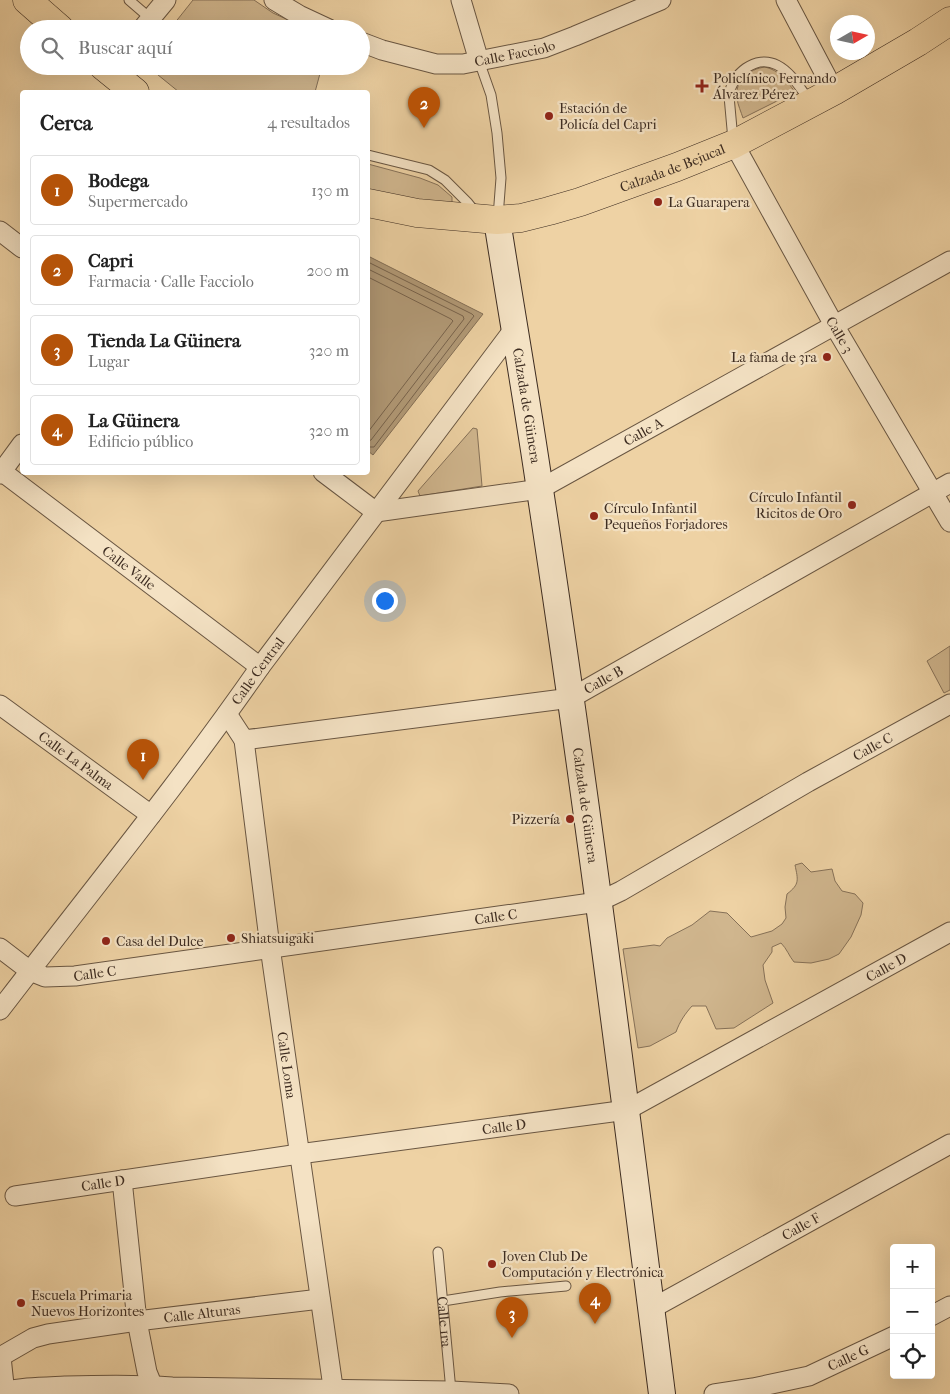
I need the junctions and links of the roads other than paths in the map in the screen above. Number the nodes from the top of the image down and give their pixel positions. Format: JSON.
{"nodes":[{"id":1,"x":27,"y":0,"type":"edge"},
{"id":2,"x":129,"y":0,"type":"edge"},
{"id":3,"x":166,"y":0,"type":"edge"},
{"id":4,"x":274,"y":0,"type":"edge"},
{"id":5,"x":461,"y":0,"type":"edge"},
{"id":6,"x":661,"y":0,"type":"edge"},
{"id":7,"x":786,"y":0,"type":"edge"},
{"id":8,"x":620,"y":8,"type":"edge"},
{"id":9,"x":50,"y":20,"type":"edge"},
{"id":10,"x":143,"y":20,"type":"edge"},
{"id":11,"x":149,"y":20,"type":"edge"},
{"id":12,"x":309,"y":20,"type":"edge"},
{"id":13,"x":950,"y":21,"type":"edge"},
{"id":14,"x":370,"y":45,"type":"edge"},
{"id":15,"x":479,"y":61,"type":"junction"},
{"id":16,"x":116,"y":75,"type":"edge"},
{"id":17,"x":134,"y":90,"type":"edge"},
{"id":18,"x":823,"y":96,"type":"junction"},
{"id":19,"x":734,"y":144,"type":"junction"},
{"id":20,"x":370,"y":155,"type":"edge"},
{"id":21,"x":370,"y":203,"type":"edge"},
{"id":22,"x":489,"y":219,"type":"junction"},
{"id":23,"x":0,"y":231,"type":"edge"},
{"id":24,"x":20,"y":246,"type":"edge"},
{"id":25,"x":950,"y":261,"type":"edge"},
{"id":26,"x":834,"y":325,"type":"junction"},
{"id":27,"x":514,"y":330,"type":"junction"},
{"id":28,"x":20,"y":447,"type":"edge"},
{"id":29,"x":1,"y":472,"type":"edge"},
{"id":30,"x":327,"y":475,"type":"edge"},
{"id":31,"x":950,"y":483,"type":"edge"},
{"id":32,"x":540,"y":489,"type":"junction"},
{"id":33,"x":932,"y":493,"type":"junction"},
{"id":34,"x":376,"y":512,"type":"junction"},
{"id":35,"x":950,"y":522,"type":"edge"},
{"id":36,"x":260,"y":667,"type":"junction"},
{"id":37,"x":571,"y":698,"type":"junction"},
{"id":38,"x":950,"y":704,"type":"edge"},
{"id":39,"x":0,"y":705,"type":"edge"},
{"id":40,"x":227,"y":714,"type":"junction"},
{"id":41,"x":244,"y":740,"type":"junction"},
{"id":42,"x":151,"y":815,"type":"junction"},
{"id":43,"x":598,"y":902,"type":"junction"},
{"id":44,"x":950,"y":932,"type":"edge"},
{"id":45,"x":270,"y":947,"type":"junction"},
{"id":46,"x":0,"y":948,"type":"edge"},
{"id":47,"x":30,"y":971,"type":"junction"},
{"id":48,"x":0,"y":1010,"type":"edge"},
{"id":49,"x":627,"y":1110,"type":"junction"},
{"id":50,"x":950,"y":1144,"type":"edge"},
{"id":51,"x":299,"y":1154,"type":"junction"},
{"id":52,"x":122,"y":1180,"type":"junction"},
{"id":53,"x":15,"y":1196,"type":"dead end"},
{"id":54,"x":438,"y":1252,"type":"dead end"},
{"id":55,"x":566,"y":1286,"type":"dead end"},
{"id":56,"x":320,"y":1299,"type":"junction"},
{"id":57,"x":443,"y":1301,"type":"junction"},
{"id":58,"x":950,"y":1306,"type":"edge"},
{"id":59,"x":651,"y":1309,"type":"junction"},
{"id":60,"x":935,"y":1314,"type":"edge"},
{"id":61,"x":137,"y":1322,"type":"junction"},
{"id":62,"x":890,"y":1338,"type":"edge"},
{"id":63,"x":0,"y":1357,"type":"edge"},
{"id":64,"x":154,"y":1390,"type":"edge"},
{"id":65,"x":451,"y":1391,"type":"junction"},
{"id":66,"x":333,"y":1392,"type":"edge"},
{"id":67,"x":3,"y":1393,"type":"edge"},
{"id":68,"x":472,"y":1393,"type":"edge"},
{"id":69,"x":509,"y":1394,"type":"edge"},
{"id":70,"x":662,"y":1394,"type":"edge"},
{"id":71,"x":714,"y":1394,"type":"edge"}],
"edges":[{"from":1,"to":9,"type":"main road"},
{"from":2,"to":10,"type":"lane"},
{"from":3,"to":11,"type":"street"},
{"from":4,"to":12,"type":"street"},
{"from":5,"to":15,"type":"street"},
{"from":6,"to":8,"type":"street","name":"Calle Facciolo"},
{"from":7,"to":18,"type":"street"},
{"from":8,"to":15,"type":"street","name":"Calle Facciolo"},
{"from":13,"to":18,"type":"main road","name":"Calzada de Bejucal"},
{"from":14,"to":15,"type":"street","name":"Calle Facciolo"},
{"from":15,"to":22,"type":"lane"},
{"from":16,"to":17,"type":"main road"},
{"from":18,"to":19,"type":"main road","name":"Calzada de Bejucal"},
{"from":18,"to":19,"type":"lane"},
{"from":19,"to":22,"type":"main road","name":"Calzada de Bejucal"},
{"from":19,"to":26,"type":"street","name":"Calle 3"},
{"from":20,"to":22,"type":"lane"},
{"from":21,"to":22,"type":"main road","name":"Calzada de Bejucal"},
{"from":22,"to":27,"type":"main road","name":"Calzada de Güinera"},
{"from":23,"to":24,"type":"street"},
{"from":25,"to":26,"type":"street","name":"Calle A"},
{"from":26,"to":32,"type":"street","name":"Calle A"},
{"from":26,"to":33,"type":"street","name":"Calle 3"},
{"from":27,"to":32,"type":"main road","name":"Calzada de Güinera"},
{"from":27,"to":34,"type":"street","name":"Calle Central"},
{"from":28,"to":29,"type":"street"},
{"from":29,"to":36,"type":"street","name":"Calle Valle"},
{"from":30,"to":34,"type":"street"},
{"from":31,"to":33,"type":"street","name":"Calle B"},
{"from":32,"to":34,"type":"street","name":"Calle A"},
{"from":32,"to":37,"type":"main road","name":"Calzada de Güinera"},
{"from":33,"to":35,"type":"street","name":"Calle 3"},
{"from":33,"to":37,"type":"street","name":"Calle B"},
{"from":34,"to":36,"type":"street","name":"Calle Central"},
{"from":36,"to":40,"type":"street","name":"Calle Central"},
{"from":37,"to":41,"type":"street","name":"Calle B"},
{"from":37,"to":43,"type":"main road","name":"Calzada de Güinera"},
{"from":38,"to":43,"type":"street","name":"Calle C"},
{"from":39,"to":42,"type":"street","name":"Calle La Palma"},
{"from":40,"to":41,"type":"street"},
{"from":40,"to":42,"type":"street","name":"Calle Central"},
{"from":41,"to":45,"type":"street","name":"Calle Loma"},
{"from":42,"to":47,"type":"street","name":"Calle Central"},
{"from":43,"to":45,"type":"street","name":"Calle C"},
{"from":43,"to":49,"type":"main road","name":"Calzada de Güinera"},
{"from":44,"to":49,"type":"street","name":"Calle D"},
{"from":45,"to":47,"type":"street","name":"Calle C"},
{"from":45,"to":51,"type":"street","name":"Calle Loma"},
{"from":46,"to":47,"type":"street","name":"Calle C"},
{"from":47,"to":48,"type":"street","name":"Calle Central"},
{"from":49,"to":51,"type":"street","name":"Calle D"},
{"from":49,"to":59,"type":"main road","name":"Calzada de Güinera"},
{"from":50,"to":59,"type":"street","name":"Calle F"},
{"from":51,"to":52,"type":"street","name":"Calle D"},
{"from":51,"to":56,"type":"street","name":"Calle Loma"},
{"from":52,"to":53,"type":"street","name":"Calle D"},
{"from":52,"to":61,"type":"street"},
{"from":54,"to":57,"type":"lane","name":"Calle 1ra"},
{"from":55,"to":57,"type":"lane"},
{"from":56,"to":61,"type":"street","name":"Calle Alturas"},
{"from":56,"to":66,"type":"street","name":"Calle Loma"},
{"from":57,"to":65,"type":"lane","name":"Calle 1ra"},
{"from":58,"to":60,"type":"street"},
{"from":59,"to":70,"type":"main road","name":"Calzada de Güinera"},
{"from":61,"to":63,"type":"street","name":"Calle Alturas"},
{"from":61,"to":64,"type":"street"},
{"from":62,"to":71,"type":"street","name":"Calle G"},
{"from":63,"to":67,"type":"street"},
{"from":64,"to":66,"type":"street"},
{"from":64,"to":67,"type":"street"},
{"from":65,"to":66,"type":"street"},
{"from":65,"to":68,"type":"street"},
{"from":68,"to":69,"type":"street"}]}
